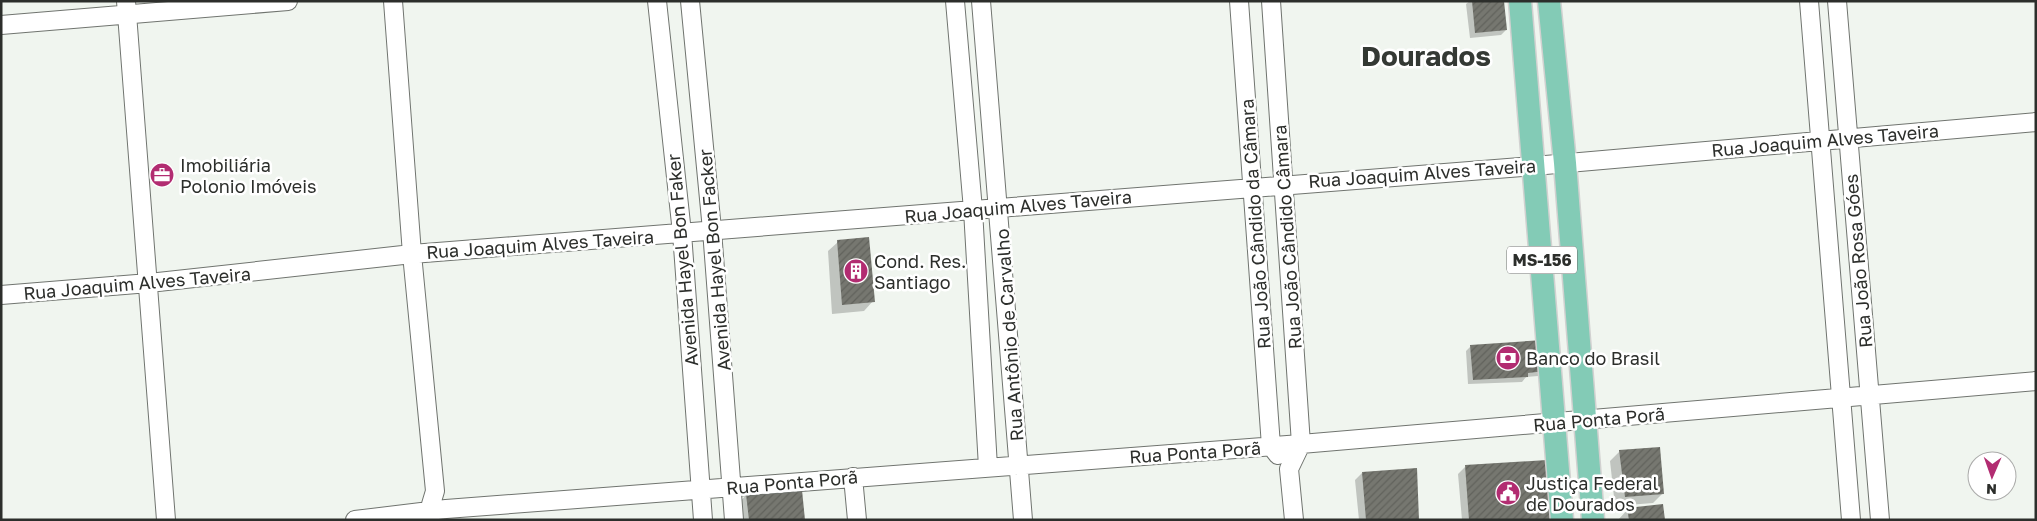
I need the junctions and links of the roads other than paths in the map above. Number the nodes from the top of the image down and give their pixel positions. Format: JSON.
{"nodes":[{"id":1,"x":288,"y":1,"type":"edge"},
{"id":2,"x":393,"y":1,"type":"edge"},
{"id":3,"x":657,"y":1,"type":"edge"},
{"id":4,"x":690,"y":1,"type":"edge"},
{"id":5,"x":955,"y":1,"type":"edge"},
{"id":6,"x":981,"y":1,"type":"edge"},
{"id":7,"x":1239,"y":1,"type":"edge"},
{"id":8,"x":1272,"y":1,"type":"edge"},
{"id":9,"x":1520,"y":1,"type":"edge"},
{"id":10,"x":1549,"y":1,"type":"edge"},
{"id":11,"x":1809,"y":1,"type":"edge"},
{"id":12,"x":1837,"y":1,"type":"edge"},
{"id":13,"x":126,"y":8,"type":"edge"},
{"id":14,"x":1,"y":26,"type":"edge"},
{"id":15,"x":2036,"y":122,"type":"edge"},
{"id":16,"x":1848,"y":137,"type":"junction"},
{"id":17,"x":1821,"y":140,"type":"junction"},
{"id":18,"x":1565,"y":162,"type":"junction"},
{"id":19,"x":1534,"y":166,"type":"junction"},
{"id":20,"x":1284,"y":184,"type":"junction"},
{"id":21,"x":1251,"y":186,"type":"junction"},
{"id":22,"x":999,"y":208,"type":"junction"},
{"id":23,"x":973,"y":210,"type":"junction"},
{"id":24,"x":712,"y":230,"type":"junction"},
{"id":25,"x":682,"y":233,"type":"junction"},
{"id":26,"x":412,"y":254,"type":"junction"},
{"id":27,"x":149,"y":284,"type":"junction"},
{"id":28,"x":1,"y":295,"type":"edge"},
{"id":29,"x":2036,"y":381,"type":"edge"},
{"id":30,"x":1869,"y":396,"type":"junction"},
{"id":31,"x":1840,"y":399,"type":"junction"},
{"id":32,"x":1586,"y":420,"type":"junction"},
{"id":33,"x":1555,"y":423,"type":"junction"},
{"id":34,"x":1301,"y":444,"type":"junction"},
{"id":35,"x":1271,"y":446,"type":"junction"},
{"id":36,"x":1018,"y":466,"type":"junction"},
{"id":37,"x":988,"y":467,"type":"junction"},
{"id":38,"x":1289,"y":469,"type":"junction"},
{"id":39,"x":853,"y":477,"type":"junction"},
{"id":40,"x":732,"y":487,"type":"junction"},
{"id":41,"x":700,"y":490,"type":"junction"},
{"id":42,"x":435,"y":491,"type":"junction"},
{"id":43,"x":448,"y":514,"type":"edge"},
{"id":44,"x":430,"y":515,"type":"edge"},
{"id":45,"x":166,"y":520,"type":"edge"},
{"id":46,"x":355,"y":520,"type":"edge"},
{"id":47,"x":703,"y":520,"type":"edge"},
{"id":48,"x":734,"y":520,"type":"edge"},
{"id":49,"x":857,"y":520,"type":"edge"},
{"id":50,"x":1023,"y":520,"type":"edge"},
{"id":51,"x":1294,"y":520,"type":"edge"},
{"id":52,"x":1562,"y":520,"type":"edge"},
{"id":53,"x":1593,"y":520,"type":"edge"},
{"id":54,"x":1851,"y":520,"type":"edge"},
{"id":55,"x":1880,"y":520,"type":"edge"}],
"edges":[{"from":1,"to":13,"type":"street"},
{"from":2,"to":26,"type":"street"},
{"from":3,"to":25,"type":"street","name":"Avenida Hayel Bon Faker"},
{"from":4,"to":24,"type":"street","name":"Avenida Hayel Bon Facker"},
{"from":5,"to":23,"type":"street","name":"Rua Antônio de Carvalho"},
{"from":6,"to":22,"type":"street","name":"Rua Antônio de Carvalho"},
{"from":7,"to":21,"type":"street","name":"Rua João Cândido da Câmara"},
{"from":8,"to":20,"type":"street","name":"Rua João Cândido Câmara"},
{"from":9,"to":19,"type":"main road","number":"MS-156"},
{"from":10,"to":18,"type":"main road"},
{"from":11,"to":17,"type":"street","name":"Rua João Rosa Góes"},
{"from":12,"to":16,"type":"street","name":"Rua João Rosa Góes"},
{"from":13,"to":14,"type":"street"},
{"from":13,"to":27,"type":"street"},
{"from":15,"to":16,"type":"street","name":"Rua Joaquim Alves Taveira"},
{"from":16,"to":17,"type":"street","name":"Rua Joaquim Alves Taveira"},
{"from":16,"to":30,"type":"street","name":"Rua João Rosa Góes"},
{"from":17,"to":18,"type":"street","name":"Rua Joaquim Alves Taveira"},
{"from":17,"to":31,"type":"street","name":"Rua João Rosa Góes"},
{"from":18,"to":19,"type":"street","name":"Rua Joaquim Alves Taveira"},
{"from":18,"to":32,"type":"main road"},
{"from":19,"to":20,"type":"street","name":"Rua Joaquim Alves Taveira"},
{"from":19,"to":33,"type":"main road","number":"MS-156"},
{"from":20,"to":21,"type":"street","name":"Rua Joaquim Alves Taveira"},
{"from":20,"to":34,"type":"street","name":"Rua João Cândido Câmara"},
{"from":21,"to":22,"type":"street","name":"Rua Joaquim Alves Taveira"},
{"from":21,"to":35,"type":"street","name":"Rua João Cândido da Câmara"},
{"from":22,"to":23,"type":"street","name":"Rua Joaquim Alves Taveira"},
{"from":22,"to":36,"type":"street","name":"Rua Antônio de Carvalho"},
{"from":23,"to":24,"type":"street","name":"Rua Joaquim Alves Taveira"},
{"from":23,"to":37,"type":"street","name":"Rua Antônio de Carvalho"},
{"from":24,"to":25,"type":"street","name":"Rua Joaquim Alves Taveira"},
{"from":24,"to":40,"type":"street","name":"Avenida Hayel Bon Facker"},
{"from":25,"to":26,"type":"street","name":"Rua Joaquim Alves Taveira"},
{"from":25,"to":41,"type":"street","name":"Avenida Hayel Bon Faker"},
{"from":26,"to":27,"type":"street","name":"Rua Joaquim Alves Taveira"},
{"from":26,"to":42,"type":"street"},
{"from":27,"to":28,"type":"street","name":"Rua Joaquim Alves Taveira"},
{"from":27,"to":45,"type":"street"},
{"from":29,"to":30,"type":"street","name":"Rua Ponta Porã"},
{"from":30,"to":31,"type":"street","name":"Rua Ponta Porã"},
{"from":30,"to":55,"type":"street","name":"Rua João Rosa Góes"},
{"from":31,"to":32,"type":"street","name":"Rua Ponta Porã"},
{"from":31,"to":54,"type":"street","name":"Rua João Rosa Góes"},
{"from":32,"to":33,"type":"street","name":"Rua Ponta Porã"},
{"from":32,"to":53,"type":"main road"},
{"from":33,"to":34,"type":"street","name":"Rua Ponta Porã"},
{"from":33,"to":52,"type":"main road","number":"MS-156"},
{"from":34,"to":35,"type":"street","name":"Rua Ponta Porã"},
{"from":34,"to":38,"type":"street","name":"Rua João Cândido Câmara"},
{"from":35,"to":36,"type":"street","name":"Rua Ponta Porã"},
{"from":35,"to":38,"type":"street"},
{"from":36,"to":37,"type":"street","name":"Rua Ponta Porã"},
{"from":36,"to":50,"type":"street","name":"Rua Antônio de Carvalho"},
{"from":37,"to":39,"type":"street","name":"Rua Ponta Porã"},
{"from":38,"to":51,"type":"street"},
{"from":39,"to":40,"type":"street","name":"Rua Ponta Porã"},
{"from":39,"to":49,"type":"street"},
{"from":40,"to":41,"type":"street","name":"Rua Ponta Porã"},
{"from":40,"to":48,"type":"street","name":"Avenida Hayel Bon Facker"},
{"from":41,"to":43,"type":"street","name":"Rua Ponta Porã"},
{"from":41,"to":47,"type":"street","name":"Avenida Hayel Bon Faker"},
{"from":42,"to":43,"type":"street"},
{"from":42,"to":44,"type":"street"},
{"from":43,"to":44,"type":"street","name":"Rua Ponta Porã"},
{"from":44,"to":46,"type":"street","name":"Rua Ponta Porã"}]}
